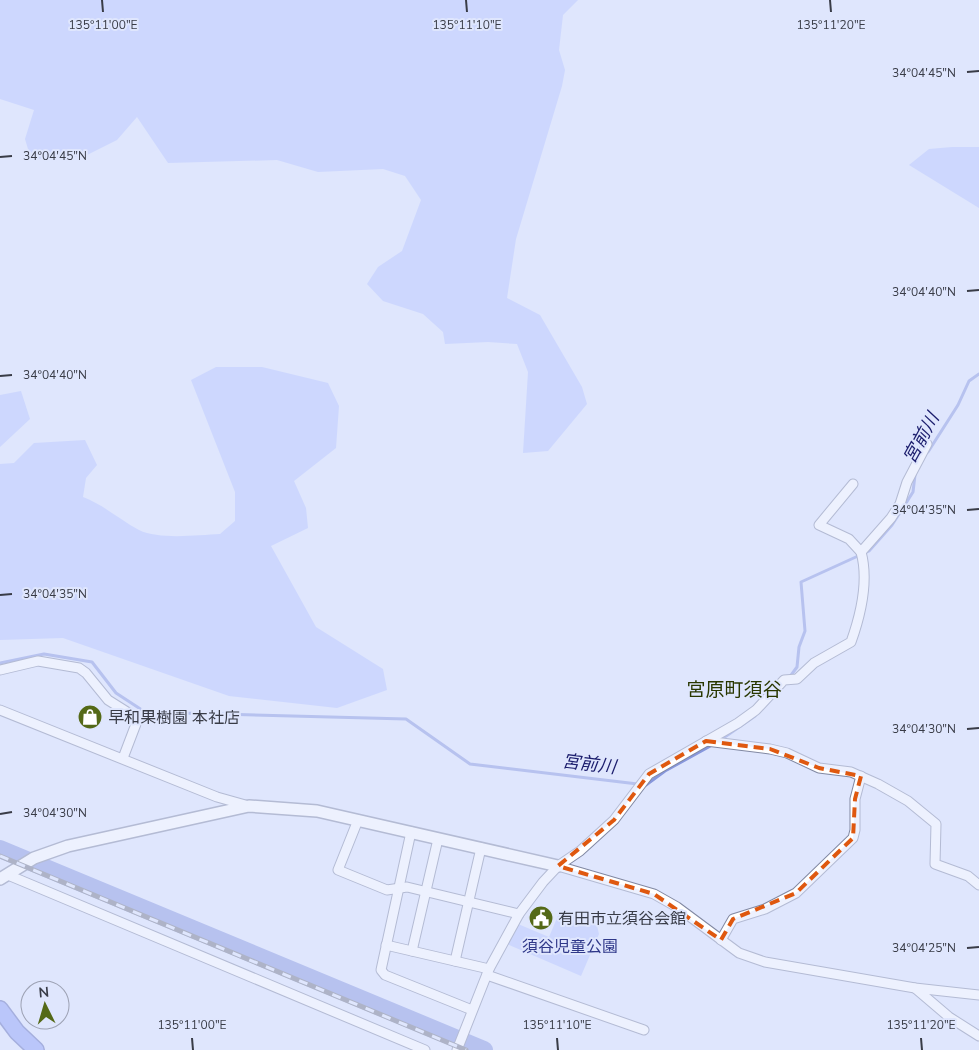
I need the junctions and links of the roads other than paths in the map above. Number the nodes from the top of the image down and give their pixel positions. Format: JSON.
{"nodes":[{"id":1,"x":927,"y":444,"type":"dead end"},
{"id":2,"x":853,"y":484,"type":"dead end"},
{"id":3,"x":860,"y":552,"type":"junction"},
{"id":4,"x":0,"y":670,"type":"edge"},
{"id":5,"x":0,"y":710,"type":"edge"},
{"id":6,"x":706,"y":741,"type":"junction"},
{"id":7,"x":123,"y":758,"type":"junction"},
{"id":8,"x":861,"y":776,"type":"junction"},
{"id":9,"x":249,"y":806,"type":"junction"},
{"id":10,"x":358,"y":820,"type":"junction"},
{"id":11,"x":411,"y":832,"type":"junction"},
{"id":12,"x":438,"y":839,"type":"junction"},
{"id":13,"x":481,"y":848,"type":"junction"},
{"id":14,"x":558,"y":866,"type":"junction"},
{"id":15,"x":4,"y":877,"type":"edge"},
{"id":16,"x":979,"y":884,"type":"edge"},
{"id":17,"x":399,"y":889,"type":"junction"},
{"id":18,"x":426,"y":892,"type":"junction"},
{"id":19,"x":468,"y":902,"type":"junction"},
{"id":20,"x":520,"y":914,"type":"junction"},
{"id":21,"x":721,"y":940,"type":"junction"},
{"id":22,"x":386,"y":945,"type":"junction"},
{"id":23,"x":412,"y":951,"type":"junction"},
{"id":24,"x":455,"y":961,"type":"junction"},
{"id":25,"x":488,"y":972,"type":"junction"},
{"id":26,"x":915,"y":988,"type":"junction"},
{"id":27,"x":979,"y":996,"type":"edge"},
{"id":28,"x":0,"y":1009,"type":"edge"},
{"id":29,"x":472,"y":1010,"type":"junction"},
{"id":30,"x":644,"y":1030,"type":"dead end"},
{"id":31,"x":979,"y":1036,"type":"edge"},
{"id":32,"x":36,"y":1050,"type":"edge"},
{"id":33,"x":425,"y":1050,"type":"edge"},
{"id":34,"x":457,"y":1050,"type":"edge"}],
"edges":[{"from":1,"to":3,"type":"street"},
{"from":2,"to":3,"type":"street"},
{"from":3,"to":6,"type":"street"},
{"from":4,"to":7,"type":"street"},
{"from":5,"to":7,"type":"street"},
{"from":6,"to":8,"type":"street"},
{"from":6,"to":14,"type":"street"},
{"from":7,"to":9,"type":"street"},
{"from":8,"to":16,"type":"street"},
{"from":8,"to":21,"type":"street"},
{"from":9,"to":10,"type":"street"},
{"from":9,"to":15,"type":"street"},
{"from":10,"to":11,"type":"street"},
{"from":10,"to":17,"type":"street"},
{"from":11,"to":12,"type":"street"},
{"from":11,"to":17,"type":"street"},
{"from":12,"to":13,"type":"street"},
{"from":12,"to":18,"type":"street"},
{"from":13,"to":14,"type":"street"},
{"from":13,"to":19,"type":"street"},
{"from":14,"to":20,"type":"street"},
{"from":14,"to":21,"type":"street"},
{"from":15,"to":33,"type":"street"},
{"from":17,"to":18,"type":"street"},
{"from":17,"to":22,"type":"street"},
{"from":18,"to":19,"type":"street"},
{"from":18,"to":23,"type":"street"},
{"from":19,"to":20,"type":"street"},
{"from":19,"to":24,"type":"street"},
{"from":20,"to":25,"type":"street"},
{"from":21,"to":26,"type":"street"},
{"from":22,"to":23,"type":"street"},
{"from":22,"to":29,"type":"street"},
{"from":23,"to":24,"type":"street"},
{"from":24,"to":25,"type":"street"},
{"from":25,"to":29,"type":"street"},
{"from":25,"to":30,"type":"street"},
{"from":26,"to":27,"type":"street"},
{"from":26,"to":31,"type":"street"},
{"from":28,"to":32,"type":"highway"},
{"from":29,"to":34,"type":"street"}]}
